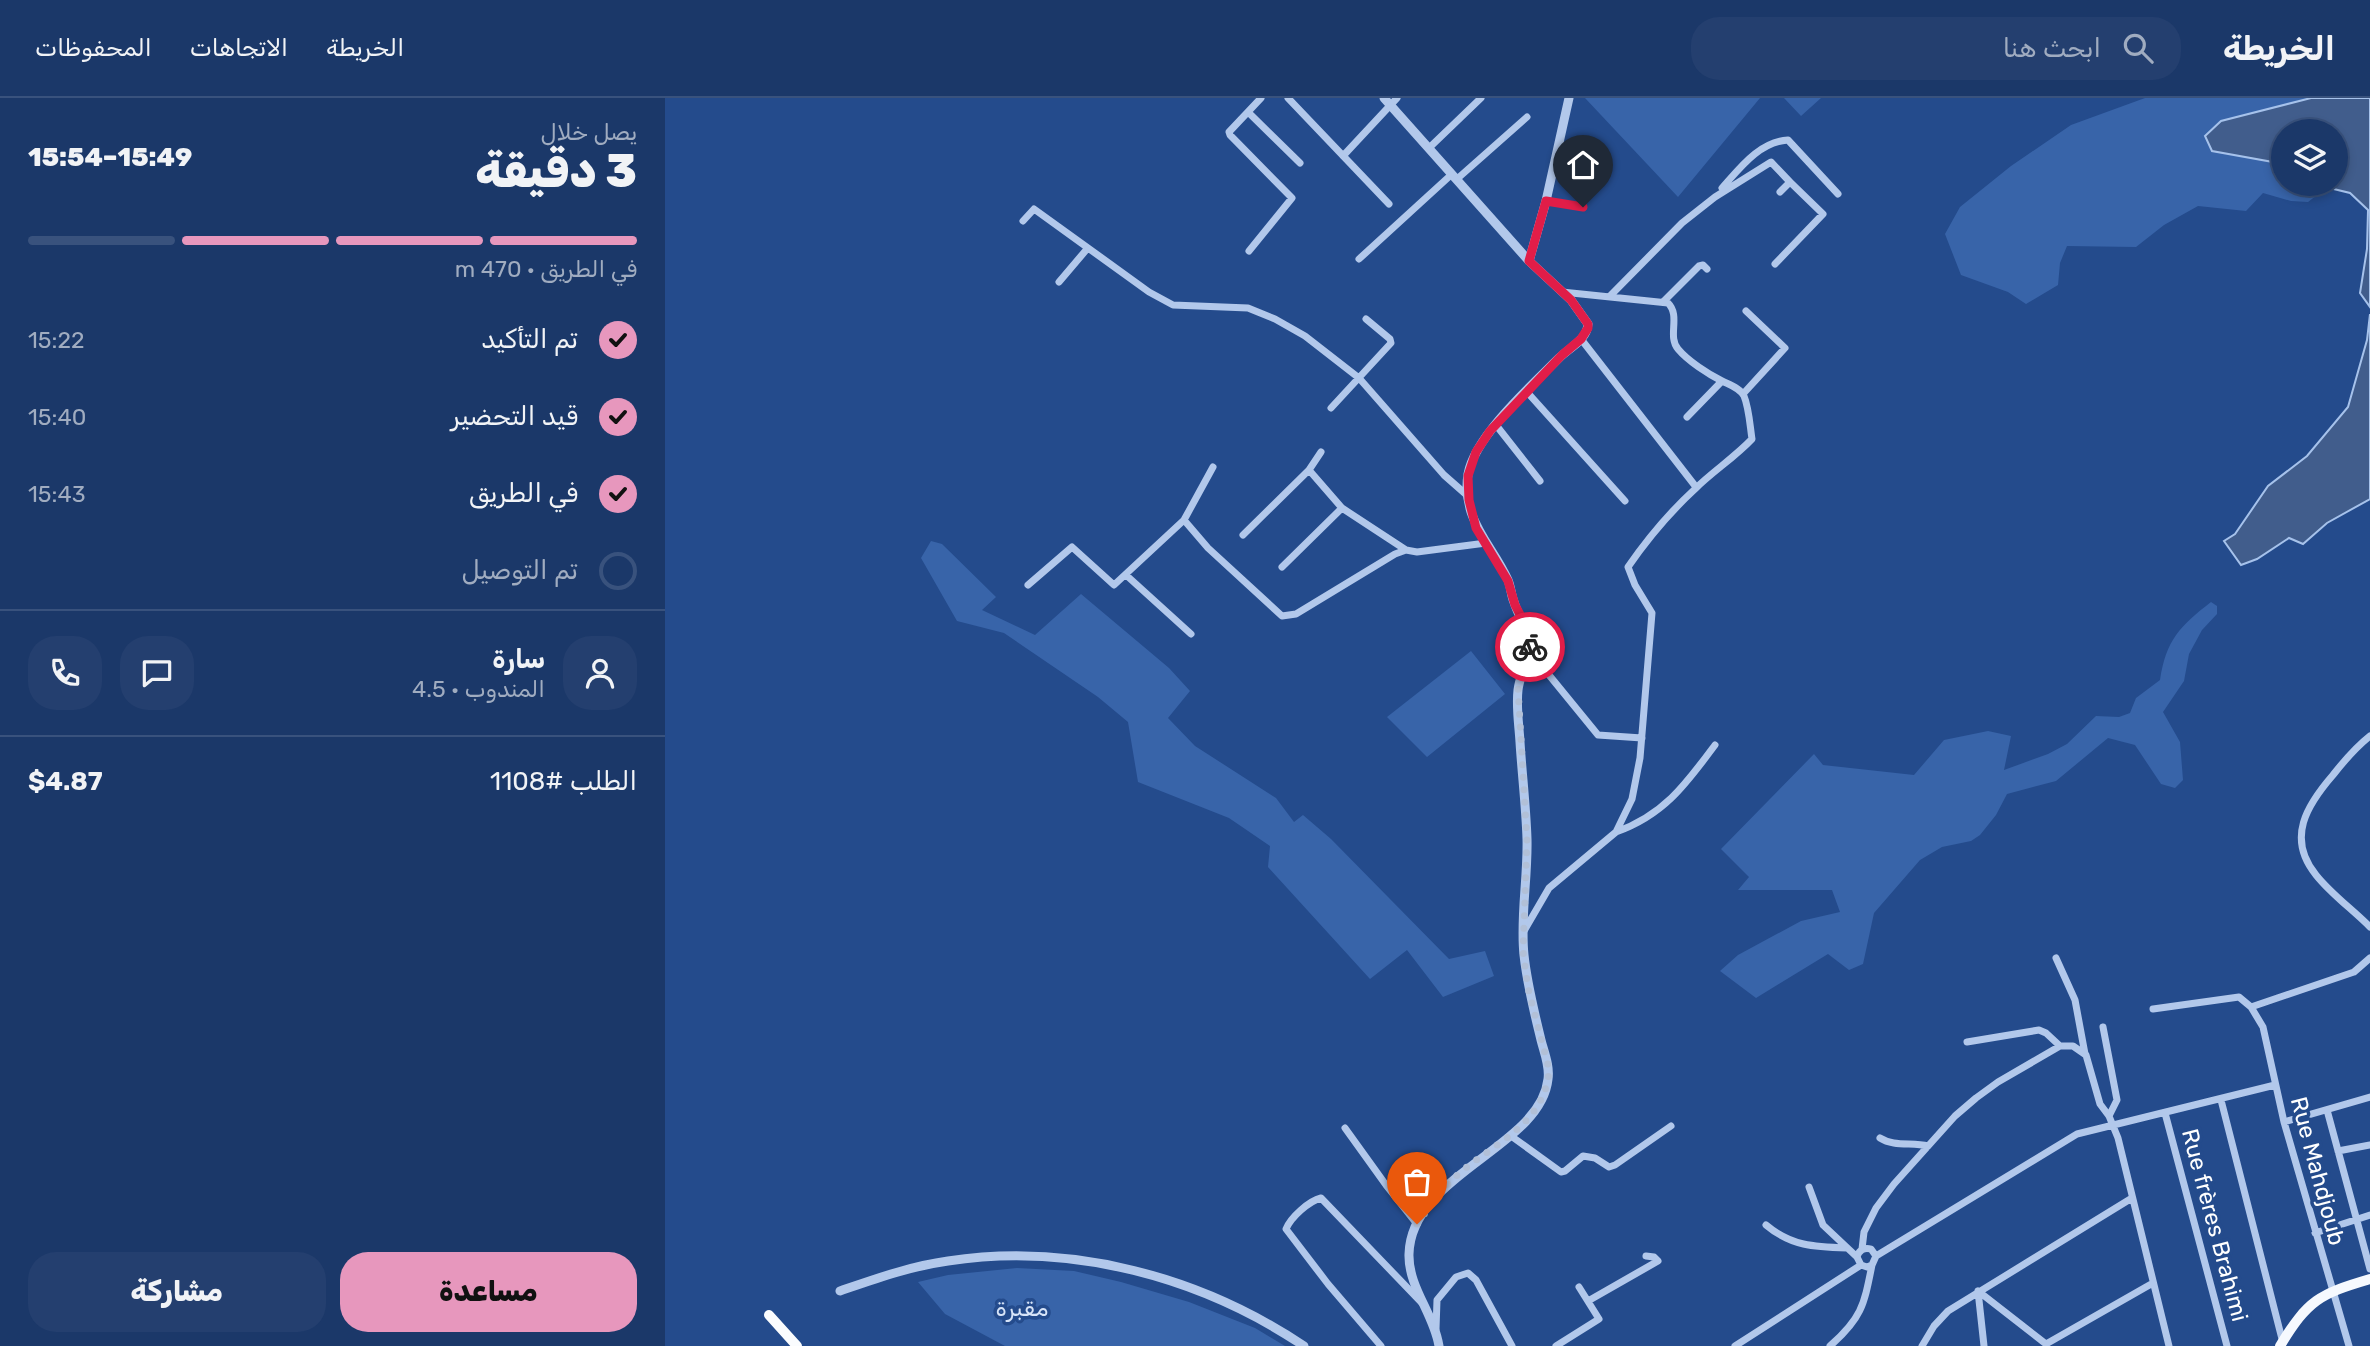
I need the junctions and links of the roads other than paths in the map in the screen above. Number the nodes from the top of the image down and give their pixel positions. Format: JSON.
{"nodes":[{"id":1,"x":1261,"y":98,"type":"edge"},
{"id":2,"x":1288,"y":98,"type":"edge"},
{"id":3,"x":1481,"y":98,"type":"edge"},
{"id":4,"x":1569,"y":98,"type":"edge"},
{"id":5,"x":1390,"y":100,"type":"edge"},
{"id":6,"x":1248,"y":112,"type":"junction"},
{"id":7,"x":1527,"y":117,"type":"dead end"},
{"id":8,"x":1429,"y":148,"type":"junction"},
{"id":9,"x":1343,"y":156,"type":"junction"},
{"id":10,"x":1300,"y":163,"type":"dead end"},
{"id":11,"x":1455,"y":176,"type":"junction"},
{"id":12,"x":1790,"y":182,"type":"junction"},
{"id":13,"x":1780,"y":192,"type":"dead end"},
{"id":14,"x":1838,"y":194,"type":"dead end"},
{"id":15,"x":1715,"y":197,"type":"junction"},
{"id":16,"x":1546,"y":201,"type":"junction"},
{"id":17,"x":1389,"y":204,"type":"dead end"},
{"id":18,"x":1583,"y":207,"type":"dead end"},
{"id":19,"x":1023,"y":221,"type":"dead end"},
{"id":20,"x":1087,"y":248,"type":"junction"},
{"id":21,"x":1249,"y":251,"type":"dead end"},
{"id":22,"x":1359,"y":259,"type":"dead end"},
{"id":23,"x":1529,"y":261,"type":"junction"},
{"id":24,"x":1775,"y":264,"type":"dead end"},
{"id":25,"x":1707,"y":270,"type":"dead end"},
{"id":26,"x":1059,"y":282,"type":"dead end"},
{"id":27,"x":1562,"y":292,"type":"junction"},
{"id":28,"x":1610,"y":296,"type":"junction"},
{"id":29,"x":1664,"y":301,"type":"junction"},
{"id":30,"x":1746,"y":311,"type":"dead end"},
{"id":31,"x":1366,"y":319,"type":"dead end"},
{"id":32,"x":1581,"y":339,"type":"junction"},
{"id":33,"x":1359,"y":378,"type":"junction"},
{"id":34,"x":1722,"y":381,"type":"junction"},
{"id":35,"x":1527,"y":392,"type":"junction"},
{"id":36,"x":1743,"y":394,"type":"junction"},
{"id":37,"x":1331,"y":408,"type":"dead end"},
{"id":38,"x":1687,"y":417,"type":"dead end"},
{"id":39,"x":1496,"y":425,"type":"junction"},
{"id":40,"x":1321,"y":452,"type":"dead end"},
{"id":41,"x":1213,"y":467,"type":"dead end"},
{"id":42,"x":1309,"y":470,"type":"junction"},
{"id":43,"x":1540,"y":481,"type":"dead end"},
{"id":44,"x":1696,"y":487,"type":"junction"},
{"id":45,"x":1469,"y":497,"type":"junction"},
{"id":46,"x":1625,"y":501,"type":"dead end"},
{"id":47,"x":1342,"y":508,"type":"junction"},
{"id":48,"x":1184,"y":520,"type":"junction"},
{"id":49,"x":1243,"y":535,"type":"dead end"},
{"id":50,"x":1486,"y":543,"type":"junction"},
{"id":51,"x":1406,"y":551,"type":"junction"},
{"id":52,"x":1282,"y":567,"type":"dead end"},
{"id":53,"x":1126,"y":575,"type":"junction"},
{"id":54,"x":1028,"y":585,"type":"dead end"},
{"id":55,"x":1191,"y":634,"type":"dead end"},
{"id":56,"x":1549,"y":675,"type":"dead end"},
{"id":57,"x":2370,"y":736,"type":"edge"},
{"id":58,"x":1642,"y":738,"type":"junction"},
{"id":59,"x":1715,"y":745,"type":"dead end"},
{"id":60,"x":1616,"y":832,"type":"junction"},
{"id":61,"x":2370,"y":927,"type":"edge"},
{"id":62,"x":1524,"y":932,"type":"junction"},
{"id":63,"x":2056,"y":958,"type":"dead end"},
{"id":64,"x":2370,"y":958,"type":"edge"},
{"id":65,"x":2251,"y":1007,"type":"junction"},
{"id":66,"x":2153,"y":1009,"type":"dead end"},
{"id":67,"x":2103,"y":1027,"type":"dead end"},
{"id":68,"x":1966,"y":1042,"type":"dead end"},
{"id":69,"x":2060,"y":1046,"type":"junction"},
{"id":70,"x":2086,"y":1055,"type":"junction"},
{"id":71,"x":2275,"y":1085,"type":"junction"},
{"id":72,"x":2370,"y":1097,"type":"edge"},
{"id":73,"x":2221,"y":1100,"type":"junction"},
{"id":74,"x":2327,"y":1110,"type":"junction"},
{"id":75,"x":2165,"y":1113,"type":"junction"},
{"id":76,"x":2109,"y":1116,"type":"junction"},
{"id":77,"x":2284,"y":1122,"type":"junction"},
{"id":78,"x":2113,"y":1125,"type":"junction"},
{"id":79,"x":1671,"y":1126,"type":"dead end"},
{"id":80,"x":1345,"y":1128,"type":"dead end"},
{"id":81,"x":1511,"y":1136,"type":"junction"},
{"id":82,"x":1880,"y":1138,"type":"dead end"},
{"id":83,"x":2370,"y":1145,"type":"edge"},
{"id":84,"x":1929,"y":1146,"type":"junction"},
{"id":85,"x":2338,"y":1151,"type":"junction"},
{"id":86,"x":1809,"y":1187,"type":"dead end"},
{"id":87,"x":2132,"y":1198,"type":"junction"},
{"id":88,"x":2370,"y":1215,"type":"edge"},
{"id":89,"x":2357,"y":1220,"type":"junction"},
{"id":90,"x":1417,"y":1224,"type":"junction"},
{"id":91,"x":1766,"y":1225,"type":"dead end"},
{"id":92,"x":2315,"y":1233,"type":"junction"},
{"id":93,"x":1847,"y":1248,"type":"junction"},
{"id":94,"x":1862,"y":1249,"type":"junction"},
{"id":95,"x":1646,"y":1256,"type":"dead end"},
{"id":96,"x":1876,"y":1256,"type":"junction"},
{"id":97,"x":1859,"y":1261,"type":"junction"},
{"id":98,"x":1872,"y":1265,"type":"junction"},
{"id":99,"x":2370,"y":1269,"type":"edge"},
{"id":100,"x":2370,"y":1279,"type":"edge"},
{"id":101,"x":2153,"y":1283,"type":"junction"},
{"id":102,"x":1579,"y":1287,"type":"dead end"},
{"id":103,"x":2332,"y":1290,"type":"junction"},
{"id":104,"x":840,"y":1291,"type":"dead end"},
{"id":105,"x":1978,"y":1291,"type":"junction"},
{"id":106,"x":1588,"y":1301,"type":"junction"},
{"id":107,"x":1422,"y":1303,"type":"junction"},
{"id":108,"x":769,"y":1315,"type":"dead end"},
{"id":109,"x":1436,"y":1328,"type":"junction"},
{"id":110,"x":2282,"y":1344,"type":"edge"},
{"id":111,"x":2047,"y":1345,"type":"edge"},
{"id":112,"x":797,"y":1346,"type":"edge"},
{"id":113,"x":1304,"y":1346,"type":"edge"},
{"id":114,"x":1381,"y":1346,"type":"edge"},
{"id":115,"x":1439,"y":1346,"type":"edge"},
{"id":116,"x":1512,"y":1346,"type":"edge"},
{"id":117,"x":1556,"y":1346,"type":"edge"},
{"id":118,"x":1735,"y":1346,"type":"edge"},
{"id":119,"x":1830,"y":1346,"type":"edge"},
{"id":120,"x":1922,"y":1346,"type":"edge"},
{"id":121,"x":1984,"y":1346,"type":"edge"},
{"id":122,"x":2169,"y":1346,"type":"edge"},
{"id":123,"x":2227,"y":1346,"type":"edge"},
{"id":124,"x":2349,"y":1346,"type":"edge"}],
"edges":[{"from":1,"to":6,"type":"street"},
{"from":2,"to":9,"type":"street"},
{"from":3,"to":8,"type":"street"},
{"from":4,"to":16,"type":"street"},
{"from":5,"to":8,"type":"street"},
{"from":5,"to":9,"type":"street"},
{"from":6,"to":10,"type":"street"},
{"from":6,"to":21,"type":"street"},
{"from":7,"to":11,"type":"street"},
{"from":8,"to":11,"type":"street"},
{"from":9,"to":17,"type":"street"},
{"from":11,"to":22,"type":"street"},
{"from":11,"to":23,"type":"street"},
{"from":12,"to":13,"type":"street"},
{"from":12,"to":15,"type":"street"},
{"from":12,"to":24,"type":"street"},
{"from":14,"to":15,"type":"street"},
{"from":15,"to":28,"type":"street"},
{"from":16,"to":18,"type":"street"},
{"from":16,"to":23,"type":"street"},
{"from":19,"to":20,"type":"street"},
{"from":20,"to":26,"type":"street"},
{"from":20,"to":33,"type":"street"},
{"from":23,"to":27,"type":"street"},
{"from":25,"to":29,"type":"street"},
{"from":27,"to":28,"type":"street"},
{"from":27,"to":32,"type":"street"},
{"from":28,"to":29,"type":"street"},
{"from":29,"to":34,"type":"street"},
{"from":30,"to":36,"type":"street"},
{"from":31,"to":33,"type":"street"},
{"from":32,"to":35,"type":"street"},
{"from":32,"to":44,"type":"street"},
{"from":33,"to":37,"type":"street"},
{"from":33,"to":45,"type":"street"},
{"from":34,"to":36,"type":"street"},
{"from":34,"to":38,"type":"street"},
{"from":35,"to":39,"type":"street"},
{"from":35,"to":46,"type":"street"},
{"from":36,"to":44,"type":"street"},
{"from":39,"to":43,"type":"street"},
{"from":39,"to":45,"type":"street"},
{"from":40,"to":42,"type":"street"},
{"from":41,"to":48,"type":"street"},
{"from":42,"to":47,"type":"street"},
{"from":42,"to":49,"type":"street"},
{"from":44,"to":58,"type":"street"},
{"from":45,"to":50,"type":"street"},
{"from":47,"to":51,"type":"street"},
{"from":47,"to":52,"type":"street"},
{"from":48,"to":51,"type":"street"},
{"from":48,"to":53,"type":"street"},
{"from":50,"to":51,"type":"street"},
{"from":50,"to":62,"type":"street"},
{"from":53,"to":54,"type":"street"},
{"from":53,"to":55,"type":"street"},
{"from":56,"to":58,"type":"street"},
{"from":57,"to":61,"type":"street"},
{"from":58,"to":60,"type":"street"},
{"from":59,"to":60,"type":"street"},
{"from":60,"to":62,"type":"street"},
{"from":62,"to":81,"type":"street"},
{"from":63,"to":70,"type":"street"},
{"from":64,"to":65,"type":"street"},
{"from":65,"to":66,"type":"street"},
{"from":65,"to":71,"type":"street","name":"Rue Mahdjoub"},
{"from":67,"to":76,"type":"street"},
{"from":68,"to":69,"type":"street"},
{"from":69,"to":70,"type":"street"},
{"from":69,"to":84,"type":"street"},
{"from":70,"to":76,"type":"street"},
{"from":71,"to":73,"type":"street"},
{"from":71,"to":77,"type":"street","name":"Rue Mahdjoub"},
{"from":72,"to":74,"type":"street"},
{"from":73,"to":75,"type":"street"},
{"from":73,"to":110,"type":"street"},
{"from":74,"to":77,"type":"street"},
{"from":74,"to":85,"type":"street"},
{"from":75,"to":78,"type":"street"},
{"from":75,"to":123,"type":"street","name":"Rue frères Brahimi"},
{"from":76,"to":78,"type":"street"},
{"from":77,"to":92,"type":"street","name":"Rue Mahdjoub"},
{"from":78,"to":87,"type":"street"},
{"from":78,"to":96,"type":"street"},
{"from":79,"to":81,"type":"street"},
{"from":80,"to":90,"type":"street"},
{"from":81,"to":90,"type":"street"},
{"from":82,"to":84,"type":"street"},
{"from":83,"to":85,"type":"street"},
{"from":84,"to":94,"type":"street"},
{"from":85,"to":89,"type":"street"},
{"from":86,"to":93,"type":"street"},
{"from":87,"to":101,"type":"street"},
{"from":87,"to":105,"type":"street"},
{"from":88,"to":89,"type":"street"},
{"from":89,"to":92,"type":"street"},
{"from":89,"to":99,"type":"street"},
{"from":90,"to":107,"type":"street"},
{"from":91,"to":93,"type":"street"},
{"from":92,"to":103,"type":"street","name":"Rue Mahdjoub"},
{"from":93,"to":97,"type":"street"},
{"from":94,"to":96,"type":"street"},
{"from":94,"to":97,"type":"street"},
{"from":95,"to":106,"type":"street"},
{"from":96,"to":98,"type":"street"},
{"from":97,"to":98,"type":"street"},
{"from":97,"to":118,"type":"street"},
{"from":98,"to":119,"type":"street"},
{"from":100,"to":103,"type":"main road"},
{"from":101,"to":111,"type":"street"},
{"from":101,"to":122,"type":"street"},
{"from":102,"to":106,"type":"street"},
{"from":103,"to":110,"type":"main road"},
{"from":103,"to":124,"type":"street","name":"Rue Mahdjoub"},
{"from":104,"to":113,"type":"street"},
{"from":105,"to":111,"type":"street"},
{"from":105,"to":120,"type":"street"},
{"from":105,"to":121,"type":"street"},
{"from":106,"to":117,"type":"street"},
{"from":107,"to":109,"type":"street"},
{"from":107,"to":114,"type":"street"},
{"from":108,"to":112,"type":"highway"},
{"from":109,"to":115,"type":"street"},
{"from":109,"to":116,"type":"street"}]}
